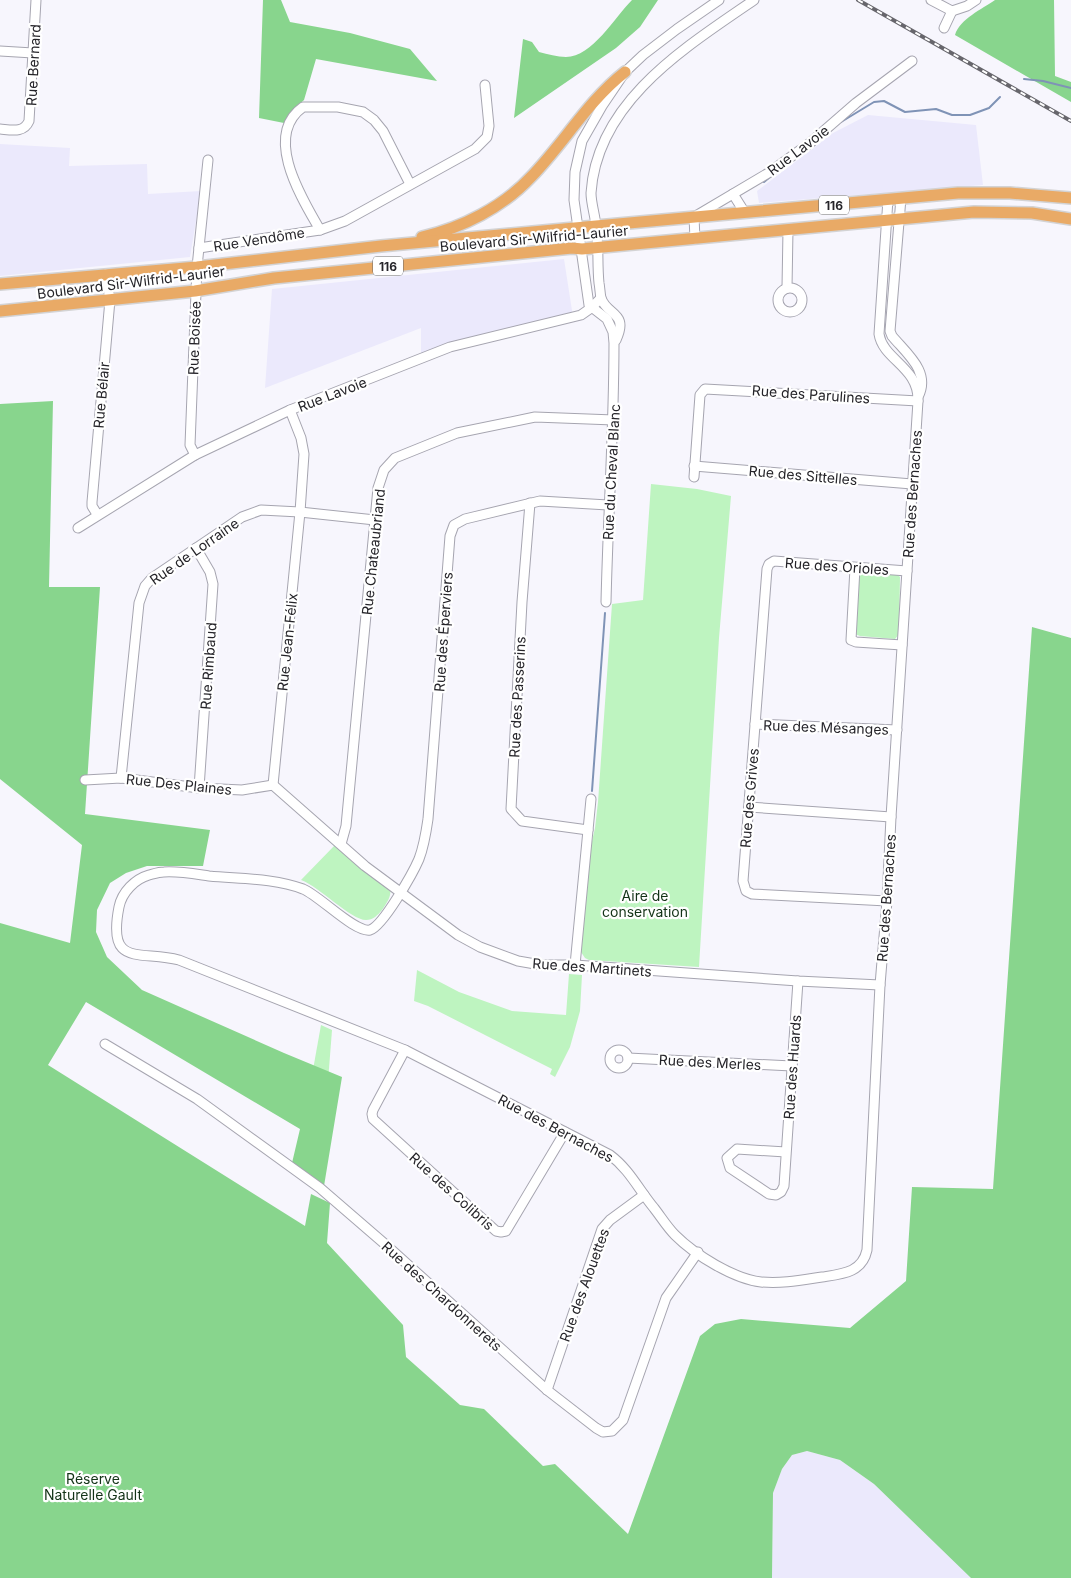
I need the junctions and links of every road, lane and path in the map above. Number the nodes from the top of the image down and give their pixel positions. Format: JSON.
{"nodes":[{"id":1,"x":36,"y":0,"type":"edge"},
{"id":2,"x":719,"y":0,"type":"edge"},
{"id":3,"x":754,"y":0,"type":"edge"},
{"id":4,"x":931,"y":0,"type":"edge"},
{"id":5,"x":976,"y":0,"type":"edge"},
{"id":6,"x":952,"y":11,"type":"junction"},
{"id":7,"x":944,"y":28,"type":"dead end"},
{"id":8,"x":0,"y":51,"type":"edge"},
{"id":9,"x":33,"y":53,"type":"junction"},
{"id":10,"x":912,"y":61,"type":"dead end"},
{"id":11,"x":625,"y":72,"type":"junction"},
{"id":12,"x":485,"y":86,"type":"dead end"},
{"id":13,"x":0,"y":129,"type":"edge"},
{"id":14,"x":208,"y":160,"type":"dead end"},
{"id":15,"x":410,"y":184,"type":"junction"},
{"id":16,"x":733,"y":194,"type":"junction"},
{"id":17,"x":901,"y":198,"type":"junction"},
{"id":18,"x":1071,"y":198,"type":"edge"},
{"id":19,"x":888,"y":199,"type":"junction"},
{"id":20,"x":745,"y":213,"type":"junction"},
{"id":21,"x":694,"y":217,"type":"junction"},
{"id":22,"x":899,"y":218,"type":"junction"},
{"id":23,"x":1071,"y":219,"type":"edge"},
{"id":24,"x":887,"y":220,"type":"junction"},
{"id":25,"x":596,"y":226,"type":"junction"},
{"id":26,"x":578,"y":228,"type":"junction"},
{"id":27,"x":320,"y":230,"type":"junction"},
{"id":28,"x":788,"y":230,"type":"junction"},
{"id":29,"x":695,"y":239,"type":"junction"},
{"id":30,"x":381,"y":246,"type":"junction"},
{"id":31,"x":598,"y":246,"type":"junction"},
{"id":32,"x":199,"y":248,"type":"junction"},
{"id":33,"x":582,"y":249,"type":"junction"},
{"id":34,"x":197,"y":266,"type":"junction"},
{"id":35,"x":106,"y":274,"type":"junction"},
{"id":36,"x":0,"y":284,"type":"edge"},
{"id":37,"x":786,"y":288,"type":"dead end"},
{"id":38,"x":195,"y":291,"type":"junction"},
{"id":39,"x":601,"y":298,"type":"junction"},
{"id":40,"x":110,"y":300,"type":"junction"},
{"id":41,"x":591,"y":308,"type":"junction"},
{"id":42,"x":0,"y":311,"type":"edge"},
{"id":43,"x":880,"y":319,"type":"junction"},
{"id":44,"x":891,"y":320,"type":"junction"},
{"id":45,"x":614,"y":343,"type":"junction"},
{"id":46,"x":918,"y":399,"type":"junction"},
{"id":47,"x":290,"y":410,"type":"junction"},
{"id":48,"x":614,"y":420,"type":"junction"},
{"id":49,"x":195,"y":455,"type":"junction"},
{"id":50,"x":694,"y":466,"type":"junction"},
{"id":51,"x":694,"y":477,"type":"dead end"},
{"id":52,"x":912,"y":484,"type":"junction"},
{"id":53,"x":530,"y":503,"type":"junction"},
{"id":54,"x":608,"y":505,"type":"junction"},
{"id":55,"x":300,"y":512,"type":"junction"},
{"id":56,"x":98,"y":514,"type":"junction"},
{"id":57,"x":375,"y":520,"type":"junction"},
{"id":58,"x":78,"y":528,"type":"dead end"},
{"id":59,"x":196,"y":548,"type":"junction"},
{"id":60,"x":769,"y":564,"type":"joint"},
{"id":61,"x":855,"y":568,"type":"junction"},
{"id":62,"x":907,"y":571,"type":"junction"},
{"id":63,"x":606,"y":602,"type":"dead end"},
{"id":64,"x":902,"y":645,"type":"junction"},
{"id":65,"x":755,"y":724,"type":"junction"},
{"id":66,"x":897,"y":730,"type":"junction"},
{"id":67,"x":121,"y":778,"type":"junction"},
{"id":68,"x":85,"y":780,"type":"dead end"},
{"id":69,"x":273,"y":785,"type":"junction"},
{"id":70,"x":199,"y":788,"type":"junction"},
{"id":71,"x":591,"y":799,"type":"dead end"},
{"id":72,"x":749,"y":808,"type":"junction"},
{"id":73,"x":891,"y":817,"type":"junction"},
{"id":74,"x":588,"y":830,"type":"junction"},
{"id":75,"x":341,"y":844,"type":"junction"},
{"id":76,"x":400,"y":891,"type":"junction"},
{"id":77,"x":887,"y":901,"type":"junction"},
{"id":78,"x":575,"y":965,"type":"junction"},
{"id":79,"x":798,"y":982,"type":"junction"},
{"id":80,"x":880,"y":985,"type":"junction"},
{"id":81,"x":106,"y":1044,"type":"dead end"},
{"id":82,"x":405,"y":1050,"type":"junction"},
{"id":83,"x":628,"y":1058,"type":"dead end"},
{"id":84,"x":792,"y":1066,"type":"junction"},
{"id":85,"x":565,"y":1132,"type":"junction"},
{"id":86,"x":786,"y":1152,"type":"junction"},
{"id":87,"x":644,"y":1196,"type":"junction"},
{"id":88,"x":698,"y":1252,"type":"junction"},
{"id":89,"x":547,"y":1390,"type":"junction"}],
"edges":[{"from":1,"to":9,"type":"street","name":"Rue Bernard"},
{"from":2,"to":11,"type":"street"},
{"from":3,"to":25,"type":"street"},
{"from":4,"to":6,"type":"street"},
{"from":5,"to":6,"type":"street"},
{"from":6,"to":7,"type":"street"},
{"from":8,"to":9,"type":"street"},
{"from":9,"to":13,"type":"street","name":"Rue Bernard"},
{"from":10,"to":16,"type":"street","name":"Rue Lavoie"},
{"from":11,"to":26,"type":"street"},
{"from":11,"to":30,"type":"main road"},
{"from":12,"to":15,"type":"street","name":"Rue Vendôme"},
{"from":14,"to":32,"type":"street","name":"Rue Boisée"},
{"from":15,"to":27,"type":"street","name":"Rue Vendôme"},
{"from":15,"to":27,"type":"street","name":"Rue Vendôme"},
{"from":16,"to":20,"type":"street"},
{"from":16,"to":21,"type":"street","name":"Rue Lavoie"},
{"from":17,"to":18,"type":"main road","name":"Boulevard Sir-Wilfrid-Laurier","number":"116"},
{"from":17,"to":19,"type":"main road","name":"Boulevard Sir-Wilfrid-Laurier","number":"116"},
{"from":17,"to":22,"type":"street","name":"Rue des Bernaches"},
{"from":19,"to":20,"type":"main road","name":"Boulevard Sir-Wilfrid-Laurier","number":"116"},
{"from":19,"to":24,"type":"street","name":"Rue des Bernaches"},
{"from":20,"to":21,"type":"main road","name":"Boulevard Sir-Wilfrid-Laurier","number":"116"},
{"from":21,"to":25,"type":"main road","name":"Boulevard Sir-Wilfrid-Laurier","number":"116"},
{"from":21,"to":29,"type":"street"},
{"from":22,"to":23,"type":"main road","name":"Boulevard Sir-Wilfrid-Laurier","number":"116"},
{"from":22,"to":24,"type":"main road","name":"Boulevard Sir-Wilfrid-Laurier","number":"116"},
{"from":22,"to":44,"type":"street","name":"Rue des Bernaches"},
{"from":24,"to":28,"type":"main road","name":"Boulevard Sir-Wilfrid-Laurier","number":"116"},
{"from":24,"to":43,"type":"street","name":"Rue des Bernaches"},
{"from":25,"to":26,"type":"main road","name":"Boulevard Sir-Wilfrid-Laurier","number":"116"},
{"from":25,"to":31,"type":"street"},
{"from":26,"to":30,"type":"main road","name":"Boulevard Sir-Wilfrid-Laurier","number":"116"},
{"from":26,"to":33,"type":"street"},
{"from":27,"to":32,"type":"street","name":"Rue Vendôme"},
{"from":28,"to":29,"type":"main road","name":"Boulevard Sir-Wilfrid-Laurier","number":"116"},
{"from":28,"to":37,"type":"street"},
{"from":29,"to":31,"type":"main road","name":"Boulevard Sir-Wilfrid-Laurier","number":"116"},
{"from":30,"to":34,"type":"main road","name":"Boulevard Sir-Wilfrid-Laurier","number":"116"},
{"from":31,"to":33,"type":"main road","name":"Boulevard Sir-Wilfrid-Laurier","number":"116"},
{"from":31,"to":39,"type":"street"},
{"from":32,"to":34,"type":"street","name":"Rue Boisée"},
{"from":33,"to":38,"type":"main road","name":"Boulevard Sir-Wilfrid-Laurier","number":"116"},
{"from":33,"to":41,"type":"street"},
{"from":34,"to":35,"type":"main road","name":"Boulevard Sir-Wilfrid-Laurier","number":"116"},
{"from":34,"to":38,"type":"street","name":"Rue Boisée"},
{"from":35,"to":36,"type":"main road","name":"Boulevard Sir-Wilfrid-Laurier","number":"116"},
{"from":35,"to":40,"type":"street","name":"Rue Bélair"},
{"from":38,"to":40,"type":"main road","name":"Boulevard Sir-Wilfrid-Laurier","number":"116"},
{"from":38,"to":49,"type":"street","name":"Rue Boisée"},
{"from":39,"to":41,"type":"street","name":"Rue Lavoie"},
{"from":39,"to":45,"type":"street","name":"Rue du Cheval Blanc"},
{"from":40,"to":42,"type":"main road","name":"Boulevard Sir-Wilfrid-Laurier","number":"116"},
{"from":40,"to":56,"type":"street","name":"Rue Bélair"},
{"from":41,"to":45,"type":"street","name":"Rue du Cheval Blanc"},
{"from":41,"to":47,"type":"street","name":"Rue Lavoie"},
{"from":43,"to":44,"type":"street"},
{"from":43,"to":46,"type":"street","name":"Rue des Bernaches"},
{"from":44,"to":46,"type":"street","name":"Rue des Bernaches"},
{"from":45,"to":48,"type":"street","name":"Rue du Cheval Blanc"},
{"from":46,"to":50,"type":"street","name":"Rue des Parulines"},
{"from":46,"to":52,"type":"street","name":"Rue des Bernaches"},
{"from":47,"to":49,"type":"street","name":"Rue Lavoie"},
{"from":47,"to":55,"type":"street","name":"Rue Jean-Félix"},
{"from":48,"to":54,"type":"street","name":"Rue du Cheval Blanc"},
{"from":48,"to":57,"type":"street","name":"Rue Chateaubriand"},
{"from":49,"to":56,"type":"street","name":"Rue Lavoie"},
{"from":50,"to":51,"type":"street"},
{"from":50,"to":52,"type":"street","name":"Rue des Sittelles"},
{"from":52,"to":62,"type":"street","name":"Rue des Bernaches"},
{"from":53,"to":54,"type":"street","name":"Rue des Éperviers"},
{"from":53,"to":74,"type":"street","name":"Rue des Passerins"},
{"from":53,"to":76,"type":"street","name":"Rue des Éperviers"},
{"from":54,"to":63,"type":"street","name":"Rue du Cheval Blanc"},
{"from":55,"to":57,"type":"street","name":"Rue de Lorraine"},
{"from":55,"to":59,"type":"street","name":"Rue de Lorraine"},
{"from":55,"to":69,"type":"street","name":"Rue Jean-Félix"},
{"from":56,"to":58,"type":"street","name":"Rue Lavoie"},
{"from":57,"to":75,"type":"street","name":"Rue Chateaubriand"},
{"from":59,"to":67,"type":"street","name":"Rue de Lorraine"},
{"from":59,"to":70,"type":"street","name":"Rue Rimbaud"},
{"from":60,"to":61,"type":"street","name":"Rue des Orioles"},
{"from":60,"to":65,"type":"street","name":"Rue des Grives"},
{"from":61,"to":62,"type":"street","name":"Rue des Orioles"},
{"from":61,"to":64,"type":"street"},
{"from":62,"to":64,"type":"street","name":"Rue des Bernaches"},
{"from":64,"to":66,"type":"street","name":"Rue des Bernaches"},
{"from":65,"to":66,"type":"street","name":"Rue des Mésanges"},
{"from":65,"to":72,"type":"street","name":"Rue des Grives"},
{"from":66,"to":73,"type":"street","name":"Rue des Bernaches"},
{"from":67,"to":68,"type":"street","name":"Rue Des Plaines"},
{"from":67,"to":70,"type":"street","name":"Rue Des Plaines"},
{"from":69,"to":70,"type":"street","name":"Rue Des Plaines"},
{"from":69,"to":75,"type":"street"},
{"from":71,"to":74,"type":"street"},
{"from":72,"to":73,"type":"street"},
{"from":72,"to":77,"type":"street","name":"Rue des Grives"},
{"from":73,"to":77,"type":"street","name":"Rue des Bernaches"},
{"from":74,"to":78,"type":"street"},
{"from":75,"to":76,"type":"street","name":"Rue des Martinets"},
{"from":76,"to":78,"type":"street","name":"Rue des Martinets"},
{"from":76,"to":82,"type":"street","name":"Rue des Bernaches"},
{"from":77,"to":80,"type":"street","name":"Rue des Bernaches"},
{"from":78,"to":79,"type":"street","name":"Rue des Martinets"},
{"from":79,"to":80,"type":"street","name":"Rue des Martinets"},
{"from":79,"to":84,"type":"street","name":"Rue des Huards"},
{"from":80,"to":88,"type":"street","name":"Rue des Bernaches"},
{"from":81,"to":89,"type":"street","name":"Rue des Chardonnerets"},
{"from":82,"to":85,"type":"street","name":"Rue des Bernaches"},
{"from":82,"to":85,"type":"street","name":"Rue des Colibris"},
{"from":83,"to":84,"type":"street","name":"Rue des Merles"},
{"from":84,"to":86,"type":"street","name":"Rue des Huards"},
{"from":85,"to":87,"type":"street","name":"Rue des Bernaches"},
{"from":86,"to":86,"type":"street","name":"Rue des Huards"},
{"from":87,"to":88,"type":"street","name":"Rue des Bernaches"},
{"from":87,"to":89,"type":"street","name":"Rue des Alouettes"},
{"from":88,"to":89,"type":"street","name":"Rue des Chardonnerets"}]}
